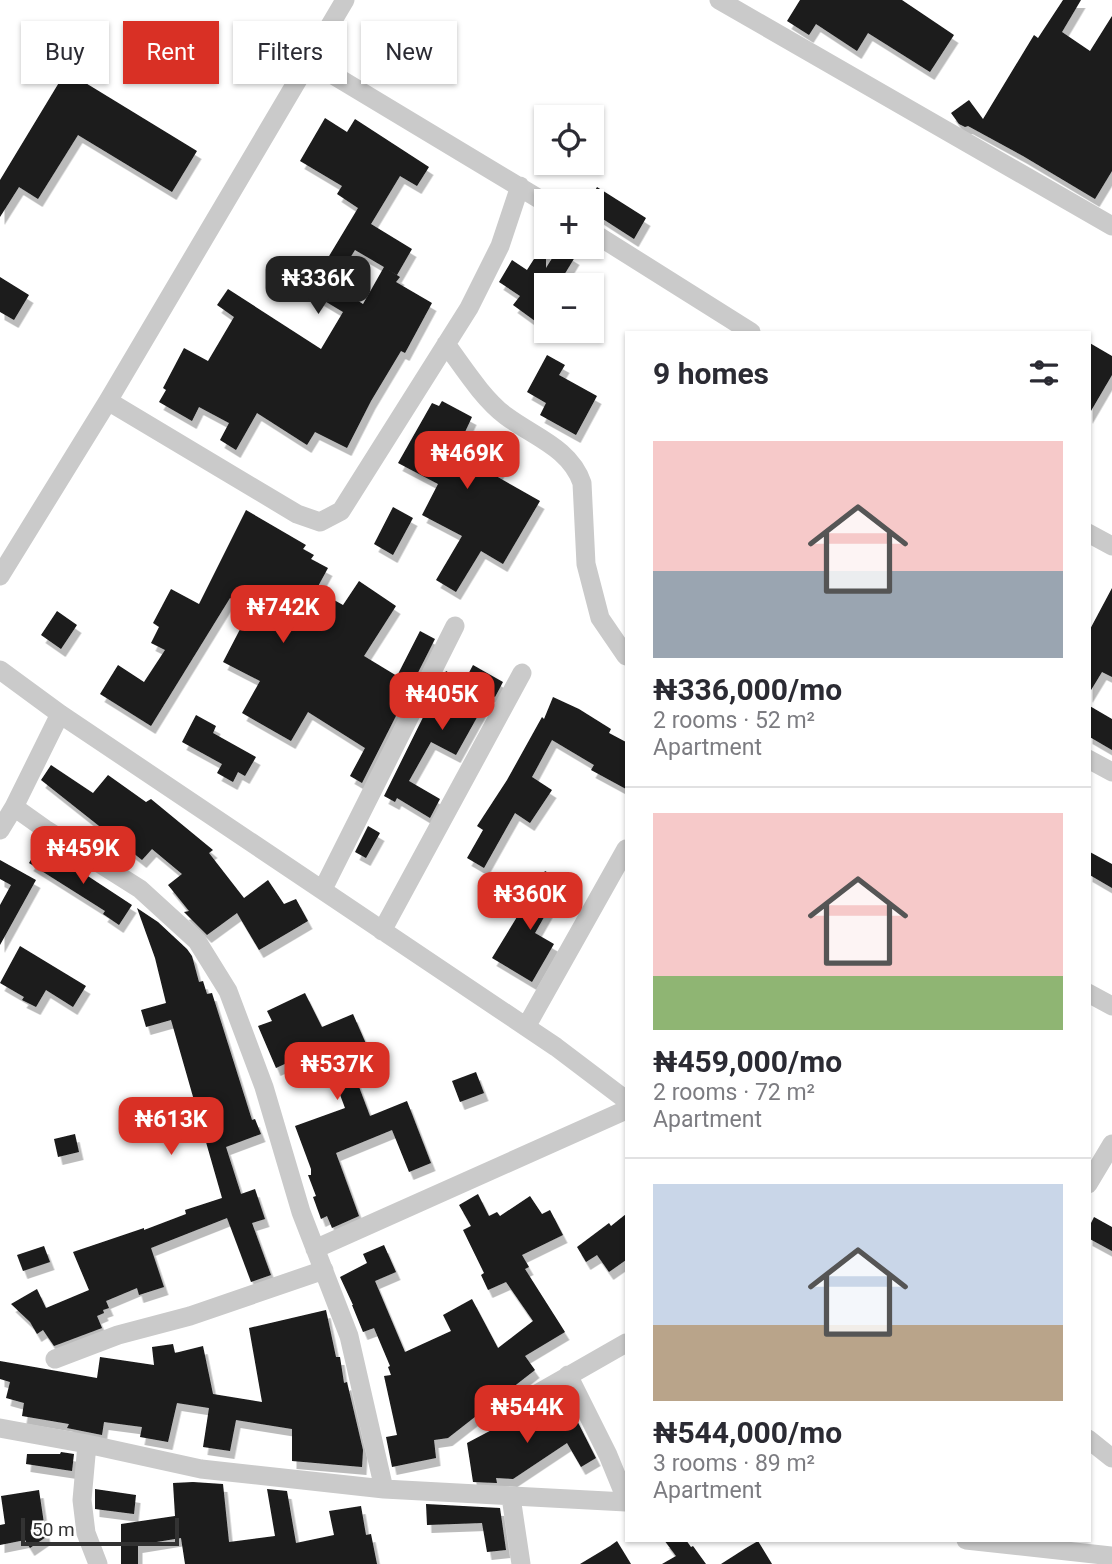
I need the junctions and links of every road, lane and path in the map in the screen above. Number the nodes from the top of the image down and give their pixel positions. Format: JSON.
{"nodes":[{"id":1,"x":345,"y":0,"type":"edge"},
{"id":2,"x":719,"y":0,"type":"edge"},
{"id":3,"x":333,"y":21,"type":"edge"},
{"id":4,"x":347,"y":83,"type":"edge"},
{"id":5,"x":296,"y":84,"type":"edge"},
{"id":6,"x":520,"y":186,"type":"junction"},
{"id":7,"x":534,"y":195,"type":"edge"},
{"id":8,"x":1112,"y":226,"type":"edge"},
{"id":9,"x":604,"y":240,"type":"edge"},
{"id":10,"x":749,"y":331,"type":"edge"},
{"id":11,"x":446,"y":344,"type":"junction"},
{"id":12,"x":108,"y":401,"type":"junction"},
{"id":13,"x":1091,"y":535,"type":"edge"},
{"id":14,"x":1112,"y":546,"type":"edge"},
{"id":15,"x":0,"y":576,"type":"edge"},
{"id":16,"x":456,"y":626,"type":"dead end"},
{"id":17,"x":625,"y":655,"type":"edge"},
{"id":18,"x":0,"y":670,"type":"edge"},
{"id":19,"x":522,"y":673,"type":"dead end"},
{"id":20,"x":60,"y":714,"type":"junction"},
{"id":21,"x":1091,"y":761,"type":"edge"},
{"id":22,"x":1112,"y":772,"type":"edge"},
{"id":23,"x":14,"y":807,"type":"junction"},
{"id":24,"x":0,"y":830,"type":"edge"},
{"id":25,"x":625,"y":851,"type":"edge"},
{"id":26,"x":323,"y":889,"type":"junction"},
{"id":27,"x":382,"y":931,"type":"junction"},
{"id":28,"x":1091,"y":995,"type":"edge"},
{"id":29,"x":1112,"y":1006,"type":"edge"},
{"id":30,"x":526,"y":1027,"type":"junction"},
{"id":31,"x":625,"y":1099,"type":"edge"},
{"id":32,"x":625,"y":1110,"type":"edge"},
{"id":33,"x":1112,"y":1144,"type":"edge"},
{"id":34,"x":1091,"y":1179,"type":"edge"},
{"id":35,"x":315,"y":1249,"type":"junction"},
{"id":36,"x":324,"y":1270,"type":"junction"},
{"id":37,"x":625,"y":1344,"type":"edge"},
{"id":38,"x":55,"y":1359,"type":"dead end"},
{"id":39,"x":568,"y":1375,"type":"junction"},
{"id":40,"x":521,"y":1403,"type":"dead end"},
{"id":41,"x":0,"y":1428,"type":"edge"},
{"id":42,"x":1091,"y":1441,"type":"edge"},
{"id":43,"x":87,"y":1444,"type":"junction"},
{"id":44,"x":1112,"y":1458,"type":"edge"},
{"id":45,"x":384,"y":1489,"type":"junction"},
{"id":46,"x":511,"y":1497,"type":"junction"},
{"id":47,"x":625,"y":1498,"type":"edge"},
{"id":48,"x":625,"y":1501,"type":"edge"},
{"id":49,"x":984,"y":1542,"type":"edge"},
{"id":50,"x":1112,"y":1556,"type":"edge"},
{"id":51,"x":98,"y":1564,"type":"edge"},
{"id":52,"x":521,"y":1564,"type":"edge"}],
"edges":[{"from":1,"to":3,"type":"street"},
{"from":2,"to":8,"type":"street"},
{"from":4,"to":6,"type":"street"},
{"from":5,"to":12,"type":"street"},
{"from":6,"to":7,"type":"street"},
{"from":6,"to":11,"type":"street"},
{"from":9,"to":10,"type":"street"},
{"from":11,"to":12,"type":"street"},
{"from":11,"to":17,"type":"street"},
{"from":12,"to":15,"type":"street"},
{"from":13,"to":14,"type":"street"},
{"from":16,"to":26,"type":"street"},
{"from":18,"to":20,"type":"street"},
{"from":19,"to":27,"type":"street"},
{"from":20,"to":23,"type":"street"},
{"from":20,"to":26,"type":"street"},
{"from":21,"to":22,"type":"street"},
{"from":23,"to":24,"type":"street"},
{"from":23,"to":35,"type":"street"},
{"from":25,"to":30,"type":"street"},
{"from":26,"to":27,"type":"street"},
{"from":27,"to":30,"type":"street"},
{"from":28,"to":29,"type":"street"},
{"from":30,"to":31,"type":"street"},
{"from":32,"to":35,"type":"street"},
{"from":33,"to":34,"type":"street"},
{"from":35,"to":36,"type":"street"},
{"from":36,"to":38,"type":"street"},
{"from":36,"to":45,"type":"street"},
{"from":37,"to":39,"type":"street"},
{"from":39,"to":40,"type":"street"},
{"from":39,"to":47,"type":"street"},
{"from":41,"to":43,"type":"street"},
{"from":42,"to":44,"type":"street"},
{"from":43,"to":45,"type":"street"},
{"from":43,"to":51,"type":"street"},
{"from":45,"to":46,"type":"street"},
{"from":46,"to":48,"type":"street"},
{"from":46,"to":52,"type":"street"},
{"from":49,"to":50,"type":"street"}]}
